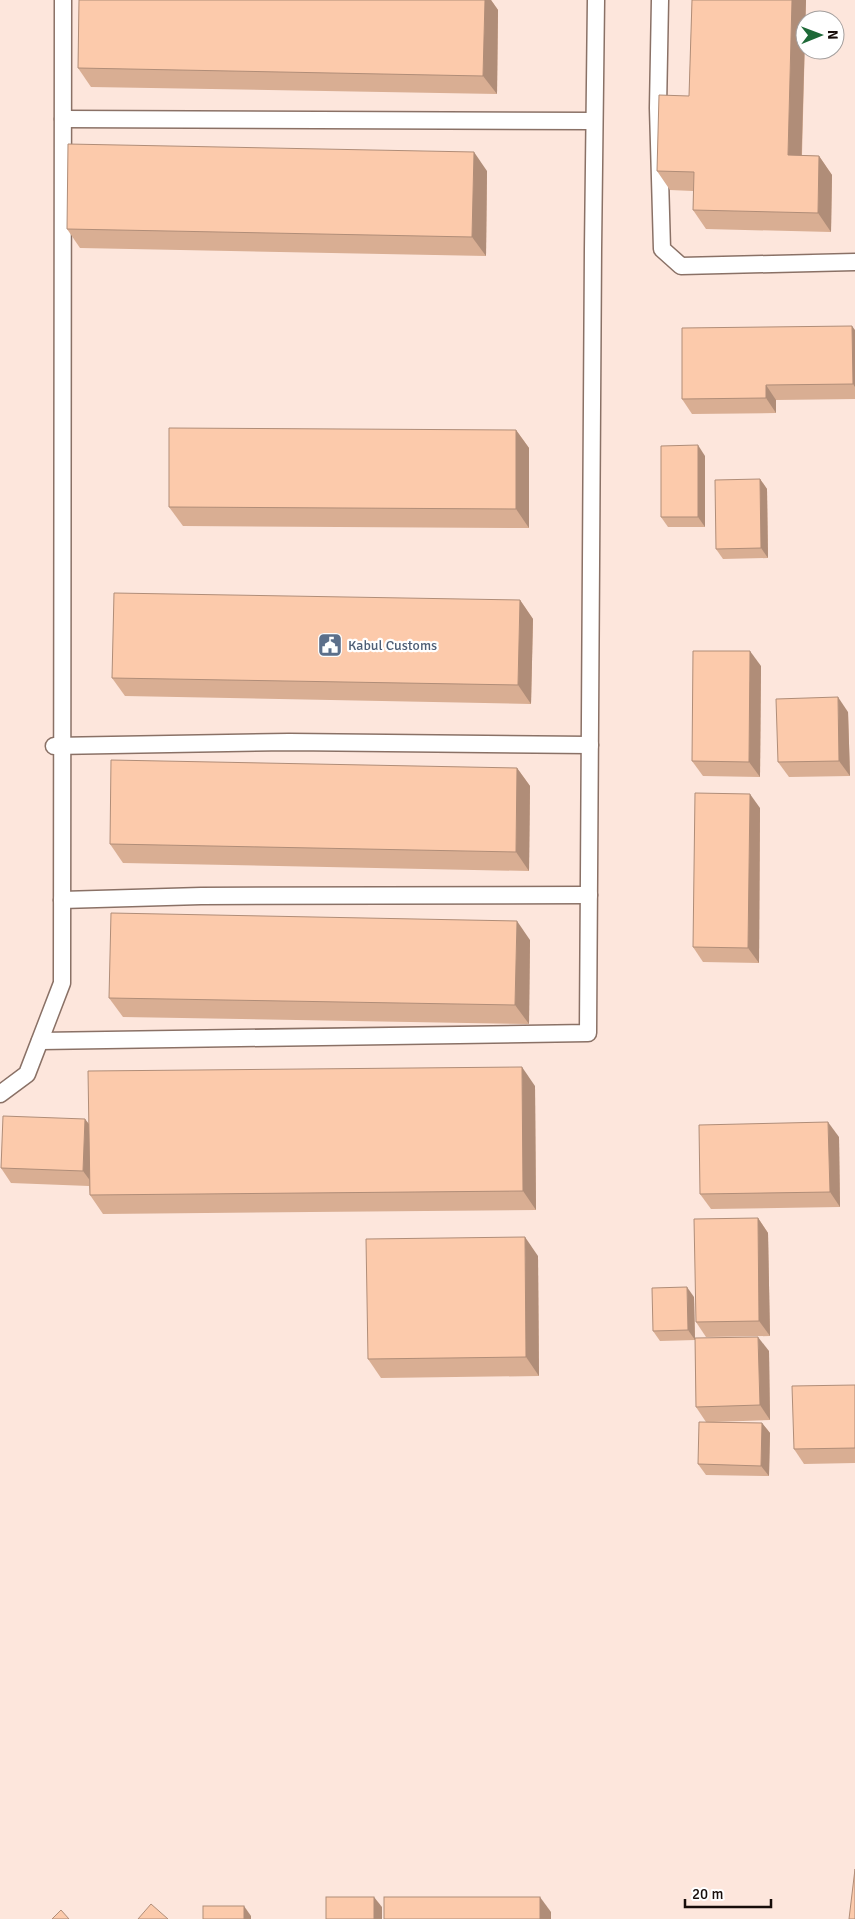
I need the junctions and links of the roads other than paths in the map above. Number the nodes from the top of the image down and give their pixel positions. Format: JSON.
{"nodes":[{"id":1,"x":63,"y":0,"type":"edge"},
{"id":2,"x":596,"y":0,"type":"edge"},
{"id":3,"x":660,"y":0,"type":"edge"},
{"id":4,"x":63,"y":119,"type":"junction"},
{"id":5,"x":594,"y":121,"type":"junction"},
{"id":6,"x":855,"y":262,"type":"edge"},
{"id":7,"x":590,"y":745,"type":"junction"},
{"id":8,"x":58,"y":746,"type":"junction"},
{"id":9,"x":589,"y":895,"type":"junction"},
{"id":10,"x":62,"y":900,"type":"junction"},
{"id":11,"x":40,"y":1041,"type":"junction"},
{"id":12,"x":0,"y":1094,"type":"edge"}],
"edges":[{"from":1,"to":4,"type":"lane"},
{"from":2,"to":5,"type":"lane"},
{"from":3,"to":6,"type":"lane"},
{"from":4,"to":5,"type":"lane"},
{"from":4,"to":8,"type":"lane"},
{"from":5,"to":7,"type":"lane"},
{"from":7,"to":8,"type":"lane"},
{"from":7,"to":9,"type":"lane"},
{"from":8,"to":10,"type":"lane"},
{"from":9,"to":10,"type":"lane"},
{"from":9,"to":11,"type":"lane"},
{"from":10,"to":11,"type":"lane"},
{"from":11,"to":12,"type":"lane"}]}
